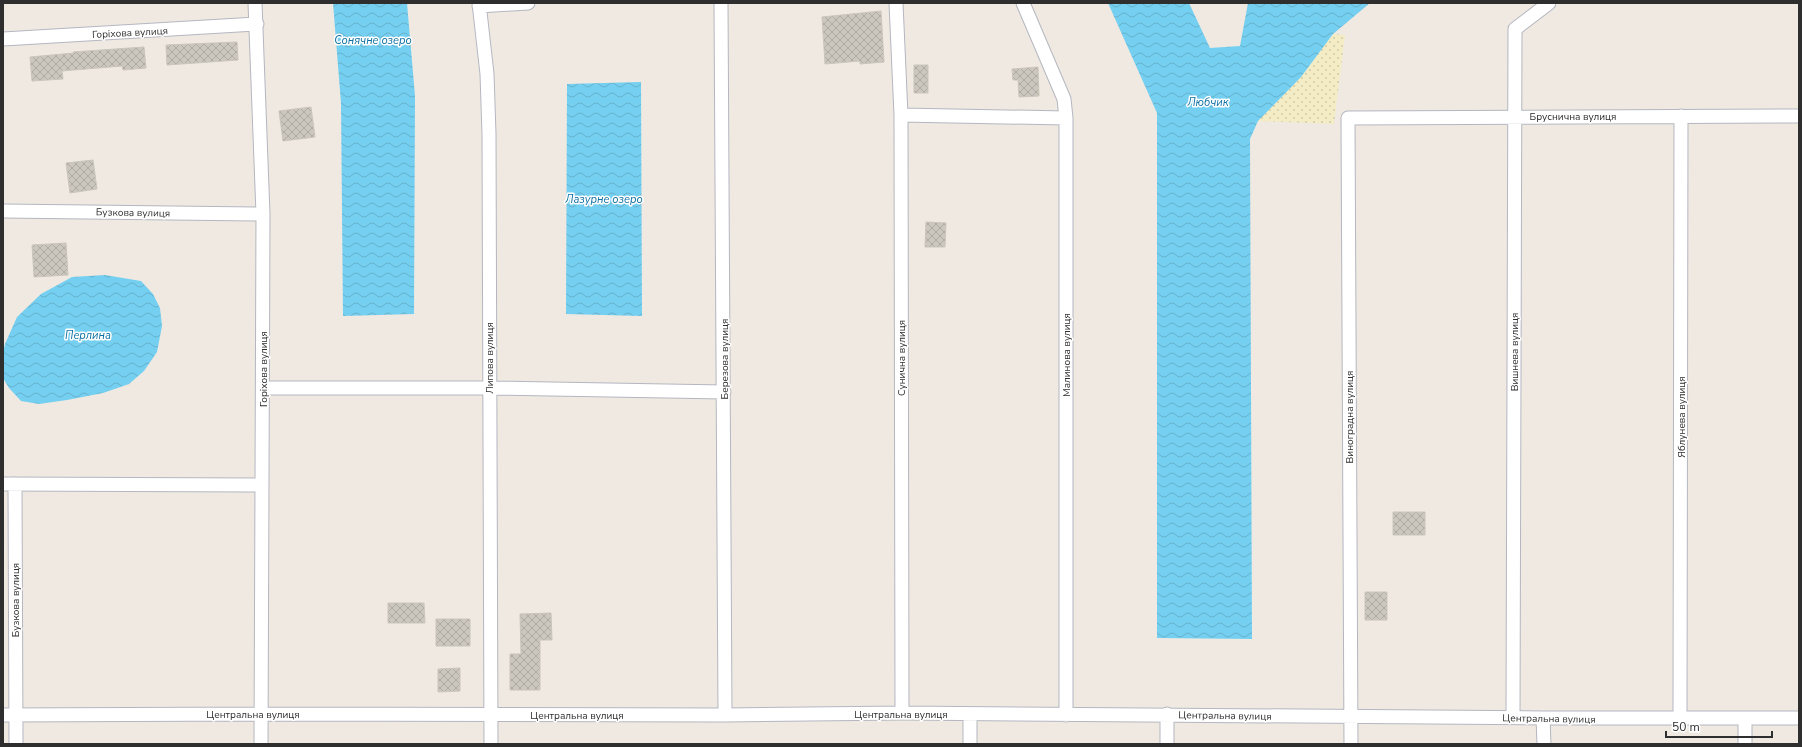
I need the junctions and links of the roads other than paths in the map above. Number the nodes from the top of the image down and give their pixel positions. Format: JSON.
{"nodes":[{"id":1,"x":255,"y":3,"type":"edge"},
{"id":2,"x":528,"y":3,"type":"edge"},
{"id":3,"x":721,"y":3,"type":"edge"},
{"id":4,"x":896,"y":3,"type":"edge"},
{"id":5,"x":1023,"y":3,"type":"edge"},
{"id":6,"x":1549,"y":3,"type":"edge"},
{"id":7,"x":479,"y":5,"type":"edge"},
{"id":8,"x":257,"y":24,"type":"junction"},
{"id":9,"x":3,"y":39,"type":"edge"},
{"id":10,"x":901,"y":115,"type":"junction"},
{"id":11,"x":1514,"y":116,"type":"junction"},
{"id":12,"x":1681,"y":116,"type":"junction"},
{"id":13,"x":1799,"y":116,"type":"edge"},
{"id":14,"x":1066,"y":118,"type":"junction"},
{"id":15,"x":1348,"y":118,"type":"joint"},
{"id":16,"x":3,"y":211,"type":"edge"},
{"id":17,"x":263,"y":214,"type":"junction"},
{"id":18,"x":263,"y":388,"type":"junction"},
{"id":19,"x":489,"y":388,"type":"junction"},
{"id":20,"x":724,"y":392,"type":"junction"},
{"id":21,"x":9,"y":484,"type":"edge"},
{"id":22,"x":262,"y":485,"type":"junction"},
{"id":23,"x":902,"y":713,"type":"junction"},
{"id":24,"x":262,"y":714,"type":"junction"},
{"id":25,"x":492,"y":714,"type":"junction"},
{"id":26,"x":970,"y":714,"type":"junction"},
{"id":27,"x":1066,"y":714,"type":"junction"},
{"id":28,"x":1167,"y":714,"type":"junction"},
{"id":29,"x":9,"y":715,"type":"edge"},
{"id":30,"x":725,"y":716,"type":"junction"},
{"id":31,"x":1351,"y":716,"type":"junction"},
{"id":32,"x":1513,"y":717,"type":"junction"},
{"id":33,"x":1543,"y":718,"type":"junction"},
{"id":34,"x":1680,"y":718,"type":"junction"},
{"id":35,"x":1745,"y":718,"type":"junction"},
{"id":36,"x":1799,"y":718,"type":"edge"},
{"id":37,"x":16,"y":744,"type":"edge"},
{"id":38,"x":261,"y":744,"type":"edge"},
{"id":39,"x":491,"y":744,"type":"edge"},
{"id":40,"x":970,"y":744,"type":"edge"},
{"id":41,"x":1167,"y":744,"type":"edge"},
{"id":42,"x":1351,"y":744,"type":"edge"},
{"id":43,"x":1544,"y":744,"type":"edge"},
{"id":44,"x":1746,"y":744,"type":"edge"}],
"edges":[{"from":1,"to":8,"type":"street","name":"Горіхова вулиця"},
{"from":2,"to":7,"type":"street"},
{"from":3,"to":20,"type":"street","name":"Березова вулиця"},
{"from":4,"to":10,"type":"street","name":"Сунична вулиця"},
{"from":5,"to":14,"type":"street","name":"Малинова вулиця"},
{"from":6,"to":11,"type":"street","name":"Вишнева вулиця"},
{"from":7,"to":19,"type":"street","name":"Липова вулиця"},
{"from":8,"to":9,"type":"street","name":"Горіхова вулиця"},
{"from":8,"to":17,"type":"street","name":"Горіхова вулиця"},
{"from":10,"to":14,"type":"street"},
{"from":10,"to":23,"type":"street","name":"Сунична вулиця"},
{"from":11,"to":12,"type":"street","name":"Бруснична вулиця"},
{"from":11,"to":15,"type":"street","name":"Бруснична вулиця"},
{"from":11,"to":32,"type":"street","name":"Вишнева вулиця"},
{"from":12,"to":13,"type":"street","name":"Бруснична вулиця"},
{"from":12,"to":34,"type":"street","name":"Яблунева вулиця"},
{"from":14,"to":27,"type":"street","name":"Малинова вулиця"},
{"from":15,"to":31,"type":"street","name":"Виноградна вулиця"},
{"from":16,"to":17,"type":"street","name":"Бузкова вулиця"},
{"from":17,"to":18,"type":"street","name":"Горіхова вулиця"},
{"from":18,"to":19,"type":"street"},
{"from":18,"to":22,"type":"street","name":"Горіхова вулиця"},
{"from":19,"to":20,"type":"street"},
{"from":19,"to":25,"type":"street","name":"Липова вулиця"},
{"from":20,"to":30,"type":"street","name":"Березова вулиця"},
{"from":21,"to":22,"type":"street","name":"Бузкова вулиця"},
{"from":21,"to":29,"type":"street","name":"Бузкова вулиця"},
{"from":22,"to":24,"type":"street","name":"Горіхова вулиця"},
{"from":23,"to":26,"type":"street","name":"Центральна вулиця"},
{"from":23,"to":30,"type":"street","name":"Центральна вулиця"},
{"from":24,"to":25,"type":"street","name":"Центральна вулиця"},
{"from":24,"to":29,"type":"street","name":"Центральна вулиця"},
{"from":24,"to":38,"type":"street","name":"Горіхова вулиця"},
{"from":25,"to":30,"type":"street","name":"Центральна вулиця"},
{"from":25,"to":39,"type":"street","name":"Липова вулиця"},
{"from":26,"to":27,"type":"street","name":"Центральна вулиця"},
{"from":26,"to":40,"type":"street"},
{"from":27,"to":28,"type":"street","name":"Центральна вулиця"},
{"from":28,"to":31,"type":"street","name":"Центральна вулиця"},
{"from":28,"to":41,"type":"street"},
{"from":29,"to":37,"type":"street","name":"Бузкова вулиця"},
{"from":31,"to":32,"type":"street","name":"Центральна вулиця"},
{"from":31,"to":42,"type":"street","name":"Виноградна вулиця"},
{"from":32,"to":33,"type":"street","name":"Центральна вулиця"},
{"from":33,"to":34,"type":"street","name":"Центральна вулиця"},
{"from":33,"to":43,"type":"street"},
{"from":34,"to":35,"type":"street","name":"Центральна вулиця"},
{"from":35,"to":36,"type":"street","name":"Центральна вулиця"},
{"from":35,"to":44,"type":"street"}]}
